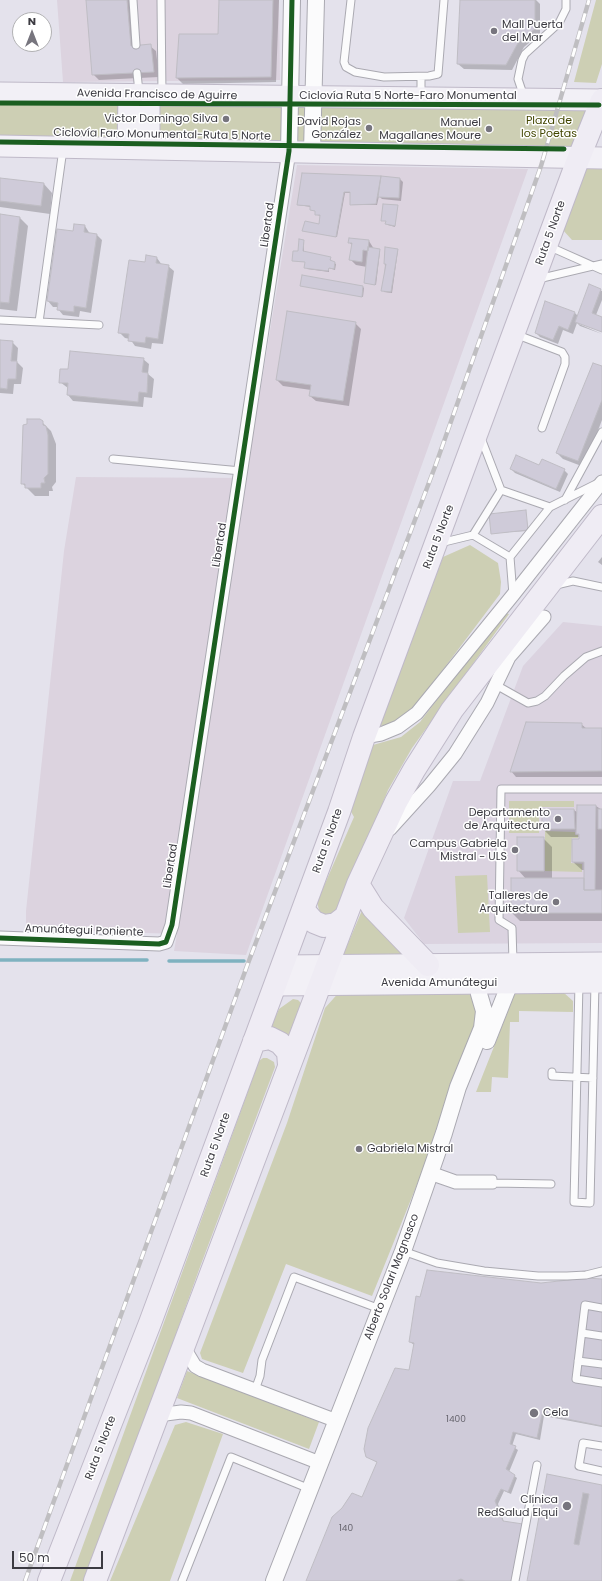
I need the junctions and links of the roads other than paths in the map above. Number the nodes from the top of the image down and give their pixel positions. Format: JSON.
{"nodes":[{"id":1,"x":133,"y":0,"type":"edge"},
{"id":2,"x":161,"y":0,"type":"edge"},
{"id":3,"x":292,"y":0,"type":"edge"},
{"id":4,"x":316,"y":0,"type":"edge"},
{"id":5,"x":351,"y":0,"type":"edge"},
{"id":6,"x":444,"y":0,"type":"edge"},
{"id":7,"x":566,"y":0,"type":"edge"},
{"id":8,"x":136,"y":46,"type":"dead end"},
{"id":9,"x":137,"y":73,"type":"dead end"},
{"id":10,"x":421,"y":77,"type":"junction"},
{"id":11,"x":0,"y":93,"type":"edge"},
{"id":12,"x":145,"y":95,"type":"junction"},
{"id":13,"x":290,"y":96,"type":"junction"},
{"id":14,"x":314,"y":97,"type":"junction"},
{"id":15,"x":421,"y":98,"type":"junction"},
{"id":16,"x":525,"y":99,"type":"junction"},
{"id":17,"x":602,"y":100,"type":"edge"},
{"id":18,"x":0,"y":146,"type":"edge"},
{"id":19,"x":63,"y":147,"type":"junction"},
{"id":20,"x":138,"y":148,"type":"junction"},
{"id":21,"x":289,"y":151,"type":"junction"},
{"id":22,"x":312,"y":151,"type":"junction"},
{"id":23,"x":579,"y":157,"type":"junction"},
{"id":24,"x":602,"y":158,"type":"edge"},
{"id":25,"x":547,"y":245,"type":"junction"},
{"id":26,"x":602,"y":264,"type":"edge"},
{"id":27,"x":594,"y":266,"type":"junction"},
{"id":28,"x":602,"y":270,"type":"edge"},
{"id":29,"x":534,"y":280,"type":"junction"},
{"id":30,"x":0,"y":320,"type":"edge"},
{"id":31,"x":39,"y":322,"type":"junction"},
{"id":32,"x":99,"y":325,"type":"dead end"},
{"id":33,"x":514,"y":334,"type":"junction"},
{"id":34,"x":542,"y":428,"type":"dead end"},
{"id":35,"x":478,"y":432,"type":"junction"},
{"id":36,"x":602,"y":432,"type":"edge"},
{"id":37,"x":113,"y":459,"type":"dead end"},
{"id":38,"x":241,"y":471,"type":"junction"},
{"id":39,"x":602,"y":482,"type":"edge"},
{"id":40,"x":501,"y":490,"type":"junction"},
{"id":41,"x":564,"y":500,"type":"junction"},
{"id":42,"x":550,"y":507,"type":"junction"},
{"id":43,"x":602,"y":516,"type":"edge"},
{"id":44,"x":473,"y":535,"type":"junction"},
{"id":45,"x":437,"y":544,"type":"junction"},
{"id":46,"x":510,"y":556,"type":"junction"},
{"id":47,"x":602,"y":587,"type":"edge"},
{"id":48,"x":548,"y":588,"type":"junction"},
{"id":49,"x":513,"y":595,"type":"junction"},
{"id":50,"x":532,"y":623,"type":"junction"},
{"id":51,"x":602,"y":651,"type":"edge"},
{"id":52,"x":496,"y":685,"type":"junction"},
{"id":53,"x":364,"y":737,"type":"junction"},
{"id":54,"x":602,"y":789,"type":"edge"},
{"id":55,"x":372,"y":852,"type":"junction"},
{"id":56,"x":358,"y":884,"type":"junction"},
{"id":57,"x":304,"y":907,"type":"junction"},
{"id":58,"x":345,"y":917,"type":"junction"},
{"id":59,"x":0,"y":938,"type":"edge"},
{"id":60,"x":166,"y":942,"type":"joint"},
{"id":61,"x":428,"y":965,"type":"junction"},
{"id":62,"x":506,"y":970,"type":"junction"},
{"id":63,"x":590,"y":973,"type":"edge"},
{"id":64,"x":279,"y":975,"type":"junction"},
{"id":65,"x":323,"y":975,"type":"junction"},
{"id":66,"x":478,"y":983,"type":"junction"},
{"id":67,"x":254,"y":1041,"type":"junction"},
{"id":68,"x":289,"y":1065,"type":"junction"},
{"id":69,"x":552,"y":1072,"type":"dead end"},
{"id":70,"x":578,"y":1077,"type":"junction"},
{"id":71,"x":593,"y":1078,"type":"junction"},
{"id":72,"x":444,"y":1133,"type":"junction"},
{"id":73,"x":430,"y":1173,"type":"junction"},
{"id":74,"x":551,"y":1184,"type":"dead end"},
{"id":75,"x":403,"y":1251,"type":"junction"},
{"id":76,"x":602,"y":1271,"type":"edge"},
{"id":77,"x":602,"y":1308,"type":"edge"},
{"id":78,"x":380,"y":1309,"type":"junction"},
{"id":79,"x":582,"y":1333,"type":"junction"},
{"id":80,"x":602,"y":1336,"type":"edge"},
{"id":81,"x":183,"y":1346,"type":"junction"},
{"id":82,"x":578,"y":1361,"type":"junction"},
{"id":83,"x":602,"y":1364,"type":"edge"},
{"id":84,"x":602,"y":1383,"type":"edge"},
{"id":85,"x":255,"y":1390,"type":"junction"},
{"id":86,"x":158,"y":1414,"type":"junction"},
{"id":87,"x":337,"y":1421,"type":"junction"},
{"id":88,"x":602,"y":1446,"type":"edge"},
{"id":89,"x":320,"y":1463,"type":"junction"},
{"id":90,"x":537,"y":1465,"type":"dead end"},
{"id":91,"x":602,"y":1471,"type":"edge"},
{"id":92,"x":310,"y":1489,"type":"junction"},
{"id":93,"x":49,"y":1581,"type":"edge"},
{"id":94,"x":95,"y":1581,"type":"edge"},
{"id":95,"x":182,"y":1581,"type":"edge"},
{"id":96,"x":274,"y":1581,"type":"edge"},
{"id":97,"x":515,"y":1581,"type":"edge"}],
"edges":[{"from":1,"to":8,"type":"lane"},
{"from":2,"to":12,"type":"lane"},
{"from":3,"to":13,"type":"street"},
{"from":4,"to":14,"type":"street"},
{"from":5,"to":10,"type":"lane"},
{"from":6,"to":10,"type":"lane"},
{"from":7,"to":16,"type":"lane"},
{"from":9,"to":12,"type":"lane"},
{"from":10,"to":15,"type":"lane"},
{"from":11,"to":12,"type":"main road","name":"Avenida Francisco de Aguirre"},
{"from":12,"to":13,"type":"main road","name":"Avenida Francisco de Aguirre"},
{"from":12,"to":20,"type":"main road"},
{"from":13,"to":14,"type":"main road","name":"Avenida Francisco de Aguirre"},
{"from":13,"to":21,"type":"street"},
{"from":14,"to":15,"type":"main road","name":"Avenida Francisco de Aguirre"},
{"from":14,"to":22,"type":"street"},
{"from":15,"to":16,"type":"main road","name":"Avenida Francisco de Aguirre"},
{"from":16,"to":17,"type":"main road","name":"Avenida Francisco de Aguirre"},
{"from":17,"to":23,"type":"highway","name":"Ruta 5 Norte"},
{"from":18,"to":19,"type":"main road"},
{"from":19,"to":20,"type":"main road"},
{"from":19,"to":31,"type":"lane"},
{"from":20,"to":21,"type":"main road"},
{"from":21,"to":22,"type":"main road"},
{"from":21,"to":38,"type":"street","name":"Libertad"},
{"from":22,"to":23,"type":"main road"},
{"from":23,"to":24,"type":"main road"},
{"from":23,"to":25,"type":"highway","name":"Ruta 5 Norte"},
{"from":25,"to":27,"type":"lane"},
{"from":25,"to":29,"type":"highway","name":"Ruta 5 Norte"},
{"from":26,"to":27,"type":"lane"},
{"from":27,"to":28,"type":"lane"},
{"from":27,"to":29,"type":"lane"},
{"from":29,"to":33,"type":"highway","name":"Ruta 5 Norte"},
{"from":30,"to":31,"type":"lane"},
{"from":31,"to":32,"type":"lane"},
{"from":33,"to":34,"type":"lane"},
{"from":33,"to":35,"type":"highway","name":"Ruta 5 Norte"},
{"from":35,"to":40,"type":"lane"},
{"from":35,"to":45,"type":"highway","name":"Ruta 5 Norte"},
{"from":36,"to":41,"type":"lane"},
{"from":37,"to":38,"type":"lane"},
{"from":38,"to":60,"type":"street","name":"Libertad"},
{"from":39,"to":41,"type":"lane"},
{"from":39,"to":49,"type":"street"},
{"from":40,"to":42,"type":"lane"},
{"from":40,"to":44,"type":"lane"},
{"from":41,"to":42,"type":"lane"},
{"from":42,"to":46,"type":"lane"},
{"from":43,"to":48,"type":"highway"},
{"from":44,"to":45,"type":"lane"},
{"from":44,"to":46,"type":"lane"},
{"from":45,"to":53,"type":"highway","name":"Ruta 5 Norte"},
{"from":46,"to":49,"type":"lane"},
{"from":47,"to":48,"type":"lane"},
{"from":48,"to":50,"type":"highway"},
{"from":49,"to":53,"type":"street"},
{"from":50,"to":52,"type":"street"},
{"from":50,"to":55,"type":"highway"},
{"from":51,"to":52,"type":"lane"},
{"from":52,"to":55,"type":"street"},
{"from":53,"to":57,"type":"highway","name":"Ruta 5 Norte"},
{"from":54,"to":62,"type":"lane"},
{"from":55,"to":56,"type":"highway"},
{"from":56,"to":58,"type":"highway"},
{"from":56,"to":61,"type":"highway"},
{"from":57,"to":58,"type":"highway"},
{"from":57,"to":64,"type":"highway","name":"Ruta 5 Norte"},
{"from":58,"to":65,"type":"highway"},
{"from":59,"to":60,"type":"street","name":"Amunátegui Poniente"},
{"from":61,"to":62,"type":"main road","name":"Avenida Amunátegui"},
{"from":61,"to":65,"type":"main road","name":"Avenida Amunátegui"},
{"from":62,"to":63,"type":"main road","name":"Avenida Amunátegui"},
{"from":62,"to":66,"type":"main road","name":"Avenida Amunátegui"},
{"from":62,"to":72,"type":"street","name":"Alberto Solari Magnasco"},
{"from":63,"to":70,"type":"lane"},
{"from":63,"to":71,"type":"lane"},
{"from":64,"to":65,"type":"main road","name":"Avenida Amunátegui"},
{"from":64,"to":67,"type":"highway","name":"Ruta 5 Norte"},
{"from":65,"to":66,"type":"main road","name":"Avenida Amunátegui"},
{"from":65,"to":68,"type":"highway"},
{"from":66,"to":72,"type":"street","name":"Alberto Solari Magnasco"},
{"from":67,"to":68,"type":"highway"},
{"from":67,"to":93,"type":"highway","name":"Ruta 5 Norte"},
{"from":68,"to":81,"type":"highway"},
{"from":69,"to":70,"type":"lane"},
{"from":70,"to":71,"type":"lane"},
{"from":70,"to":71,"type":"lane"},
{"from":72,"to":73,"type":"street","name":"Alberto Solari Magnasco"},
{"from":73,"to":74,"type":"lane"},
{"from":73,"to":75,"type":"street","name":"Alberto Solari Magnasco"},
{"from":75,"to":76,"type":"lane"},
{"from":75,"to":78,"type":"street","name":"Alberto Solari Magnasco"},
{"from":77,"to":79,"type":"lane"},
{"from":78,"to":85,"type":"lane"},
{"from":78,"to":87,"type":"street","name":"Alberto Solari Magnasco"},
{"from":79,"to":80,"type":"lane"},
{"from":79,"to":82,"type":"lane"},
{"from":81,"to":85,"type":"street"},
{"from":81,"to":86,"type":"highway"},
{"from":82,"to":83,"type":"lane"},
{"from":82,"to":84,"type":"lane"},
{"from":85,"to":87,"type":"street"},
{"from":86,"to":89,"type":"street"},
{"from":86,"to":94,"type":"highway"},
{"from":87,"to":89,"type":"street","name":"Alberto Solari Magnasco"},
{"from":88,"to":91,"type":"lane"},
{"from":89,"to":92,"type":"street","name":"Alberto Solari Magnasco"},
{"from":90,"to":97,"type":"lane"},
{"from":92,"to":95,"type":"lane"},
{"from":92,"to":96,"type":"street","name":"Alberto Solari Magnasco"}]}
